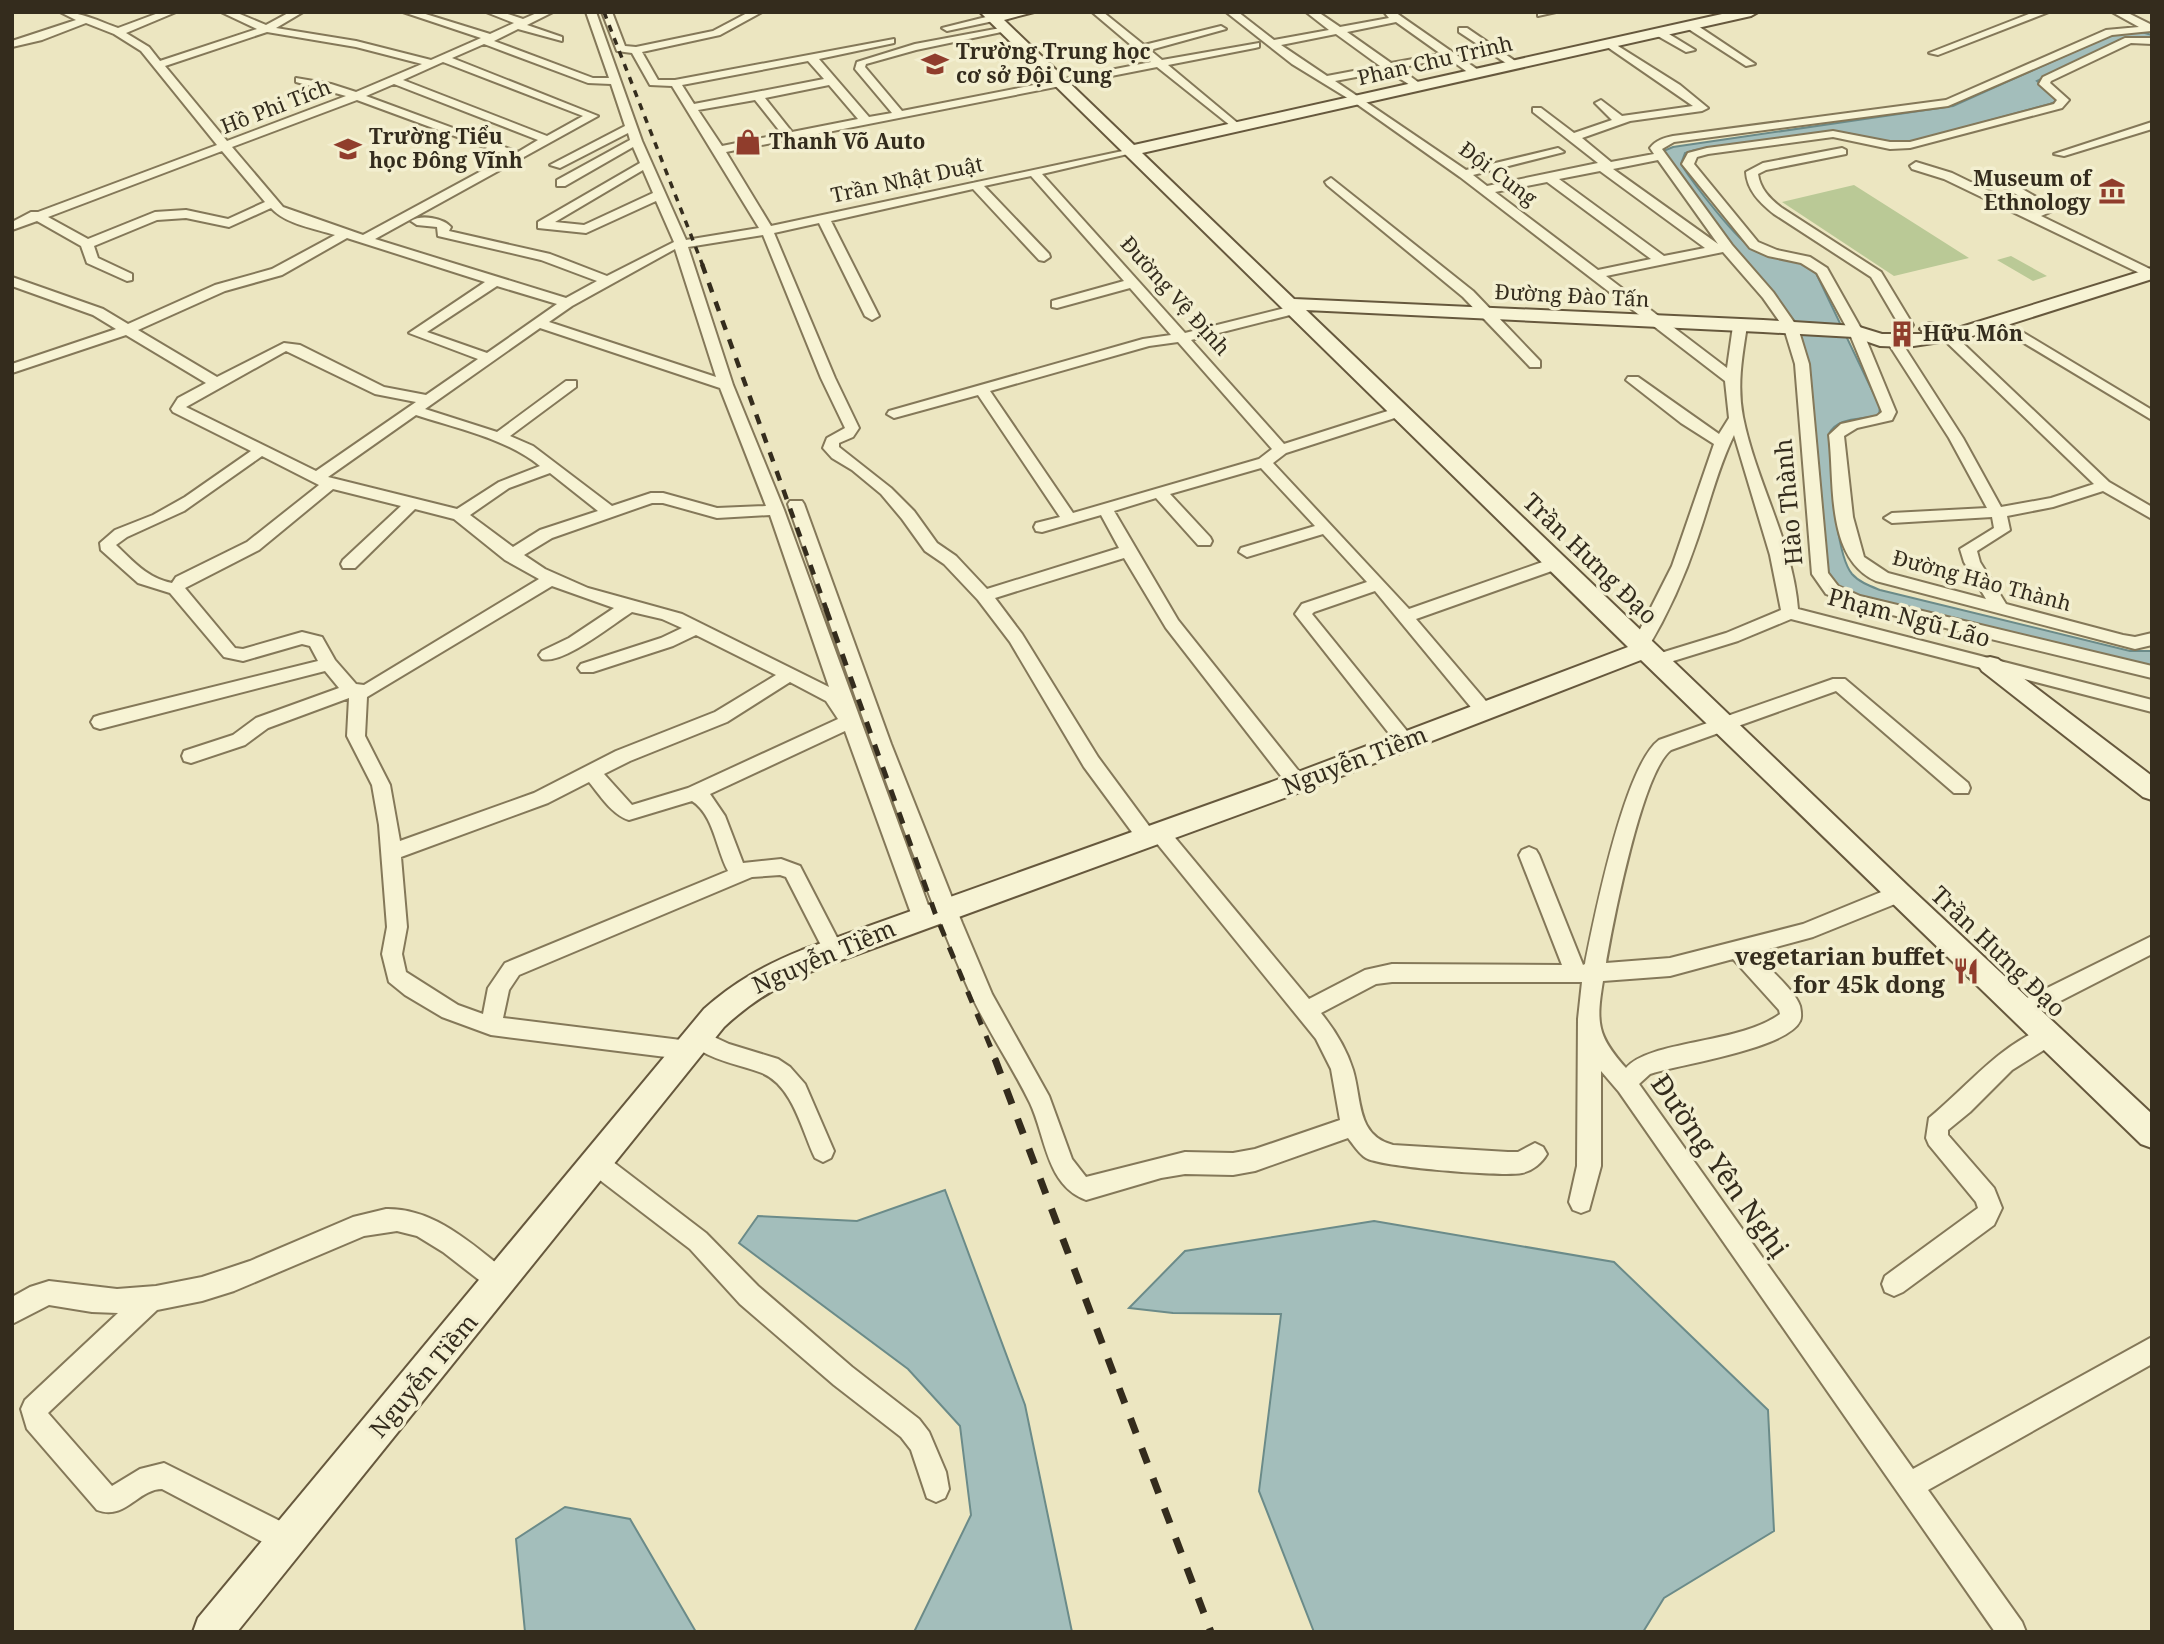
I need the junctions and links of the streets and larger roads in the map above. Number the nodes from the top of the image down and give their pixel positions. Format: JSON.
{"nodes":[{"id":1,"x":65,"y":12,"type":"edge"},
{"id":2,"x":171,"y":12,"type":"edge"},
{"id":3,"x":226,"y":12,"type":"edge"},
{"id":4,"x":299,"y":12,"type":"edge"},
{"id":5,"x":408,"y":12,"type":"edge"},
{"id":6,"x":491,"y":12,"type":"edge"},
{"id":7,"x":548,"y":12,"type":"edge"},
{"id":8,"x":591,"y":12,"type":"edge"},
{"id":9,"x":607,"y":12,"type":"edge"},
{"id":10,"x":757,"y":12,"type":"edge"},
{"id":11,"x":1027,"y":12,"type":"edge"},
{"id":12,"x":1097,"y":12,"type":"edge"},
{"id":13,"x":1231,"y":12,"type":"edge"},
{"id":14,"x":1311,"y":12,"type":"edge"},
{"id":15,"x":1751,"y":12,"type":"edge"},
{"id":16,"x":2044,"y":12,"type":"edge"},
{"id":17,"x":2117,"y":12,"type":"edge"},
{"id":18,"x":1393,"y":15,"type":"edge"},
{"id":19,"x":94,"y":19,"type":"junction"},
{"id":20,"x":996,"y":20,"type":"edge"},
{"id":21,"x":1693,"y":22,"type":"junction"},
{"id":22,"x":521,"y":24,"type":"junction"},
{"id":23,"x":266,"y":29,"type":"junction"},
{"id":24,"x":1221,"y":29,"type":"dead end"},
{"id":25,"x":1463,"y":30,"type":"dead end"},
{"id":26,"x":1337,"y":31,"type":"junction"},
{"id":27,"x":118,"y":32,"type":"junction"},
{"id":28,"x":1660,"y":33,"type":"junction"},
{"id":29,"x":2151,"y":33,"type":"edge"},
{"id":30,"x":489,"y":39,"type":"junction"},
{"id":31,"x":558,"y":39,"type":"dead end"},
{"id":32,"x":413,"y":42,"type":"dead end"},
{"id":33,"x":12,"y":44,"type":"edge"},
{"id":34,"x":1272,"y":44,"type":"junction"},
{"id":35,"x":1610,"y":44,"type":"junction"},
{"id":36,"x":1255,"y":45,"type":"dead end"},
{"id":37,"x":636,"y":50,"type":"junction"},
{"id":38,"x":1142,"y":50,"type":"junction"},
{"id":39,"x":1690,"y":50,"type":"dead end"},
{"id":40,"x":1934,"y":52,"type":"dead end"},
{"id":41,"x":392,"y":53,"type":"junction"},
{"id":42,"x":1449,"y":55,"type":"junction"},
{"id":43,"x":808,"y":58,"type":"junction"},
{"id":44,"x":437,"y":60,"type":"junction"},
{"id":45,"x":1159,"y":63,"type":"junction"},
{"id":46,"x":1750,"y":64,"type":"dead end"},
{"id":47,"x":158,"y":65,"type":"junction"},
{"id":48,"x":1516,"y":65,"type":"junction"},
{"id":49,"x":1387,"y":67,"type":"junction"},
{"id":50,"x":1478,"y":74,"type":"junction"},
{"id":51,"x":300,"y":80,"type":"dead end"},
{"id":52,"x":393,"y":80,"type":"junction"},
{"id":53,"x":1325,"y":80,"type":"junction"},
{"id":54,"x":617,"y":81,"type":"junction"},
{"id":55,"x":831,"y":81,"type":"junction"},
{"id":56,"x":675,"y":83,"type":"junction"},
{"id":57,"x":1059,"y":83,"type":"junction"},
{"id":58,"x":1418,"y":87,"type":"junction"},
{"id":59,"x":758,"y":96,"type":"junction"},
{"id":60,"x":355,"y":97,"type":"junction"},
{"id":61,"x":1358,"y":100,"type":"junction"},
{"id":62,"x":1601,"y":103,"type":"dead end"},
{"id":63,"x":691,"y":108,"type":"junction"},
{"id":64,"x":608,"y":110,"type":"junction"},
{"id":65,"x":1537,"y":110,"type":"dead end"},
{"id":66,"x":899,"y":114,"type":"junction"},
{"id":67,"x":1619,"y":120,"type":"junction"},
{"id":68,"x":866,"y":121,"type":"junction"},
{"id":69,"x":631,"y":127,"type":"junction"},
{"id":70,"x":1237,"y":127,"type":"junction"},
{"id":71,"x":2150,"y":127,"type":"edge"},
{"id":72,"x":789,"y":136,"type":"junction"},
{"id":73,"x":1574,"y":139,"type":"junction"},
{"id":74,"x":548,"y":140,"type":"junction"},
{"id":75,"x":636,"y":141,"type":"junction"},
{"id":76,"x":224,"y":147,"type":"junction"},
{"id":77,"x":719,"y":150,"type":"junction"},
{"id":78,"x":1128,"y":151,"type":"junction"},
{"id":79,"x":1558,"y":152,"type":"dead end"},
{"id":80,"x":1842,"y":152,"type":"dead end"},
{"id":81,"x":519,"y":154,"type":"junction"},
{"id":82,"x":2060,"y":155,"type":"dead end"},
{"id":83,"x":1660,"y":156,"type":"junction"},
{"id":84,"x":556,"y":165,"type":"junction"},
{"id":85,"x":646,"y":165,"type":"junction"},
{"id":86,"x":1604,"y":166,"type":"junction"},
{"id":87,"x":1916,"y":166,"type":"dead end"},
{"id":88,"x":1965,"y":169,"type":"dead end"},
{"id":89,"x":1034,"y":172,"type":"junction"},
{"id":90,"x":578,"y":173,"type":"junction"},
{"id":91,"x":1464,"y":174,"type":"junction"},
{"id":92,"x":1948,"y":176,"type":"junction"},
{"id":93,"x":1548,"y":177,"type":"junction"},
{"id":94,"x":1999,"y":181,"type":"dead end"},
{"id":95,"x":1331,"y":182,"type":"dead end"},
{"id":96,"x":561,"y":183,"type":"dead end"},
{"id":97,"x":976,"y":185,"type":"junction"},
{"id":98,"x":1486,"y":190,"type":"junction"},
{"id":99,"x":661,"y":194,"type":"junction"},
{"id":100,"x":272,"y":202,"type":"junction"},
{"id":101,"x":12,"y":209,"type":"edge"},
{"id":102,"x":32,"y":216,"type":"junction"},
{"id":103,"x":2028,"y":216,"type":"junction"},
{"id":104,"x":823,"y":218,"type":"junction"},
{"id":105,"x":417,"y":221,"type":"dead end"},
{"id":106,"x":12,"y":226,"type":"edge"},
{"id":107,"x":767,"y":231,"type":"junction"},
{"id":108,"x":346,"y":234,"type":"junction"},
{"id":109,"x":363,"y":240,"type":"junction"},
{"id":110,"x":688,"y":242,"type":"junction"},
{"id":111,"x":87,"y":244,"type":"junction"},
{"id":112,"x":1722,"y":249,"type":"junction"},
{"id":113,"x":1044,"y":257,"type":"dead end"},
{"id":114,"x":1662,"y":261,"type":"junction"},
{"id":115,"x":2151,"y":274,"type":"edge"},
{"id":116,"x":1594,"y":275,"type":"junction"},
{"id":117,"x":127,"y":277,"type":"dead end"},
{"id":118,"x":497,"y":280,"type":"junction"},
{"id":119,"x":12,"y":281,"type":"edge"},
{"id":120,"x":608,"y":281,"type":"junction"},
{"id":121,"x":1133,"y":283,"type":"junction"},
{"id":122,"x":566,"y":303,"type":"junction"},
{"id":123,"x":1057,"y":304,"type":"dead end"},
{"id":124,"x":1290,"y":307,"type":"junction"},
{"id":125,"x":1489,"y":315,"type":"junction"},
{"id":126,"x":872,"y":316,"type":"dead end"},
{"id":127,"x":1659,"y":322,"type":"junction"},
{"id":128,"x":1998,"y":322,"type":"junction"},
{"id":129,"x":539,"y":323,"type":"junction"},
{"id":130,"x":1906,"y":325,"type":"junction"},
{"id":131,"x":1740,"y":326,"type":"junction"},
{"id":132,"x":129,"y":329,"type":"junction"},
{"id":133,"x":1794,"y":329,"type":"junction"},
{"id":134,"x":1852,"y":332,"type":"junction"},
{"id":135,"x":1945,"y":334,"type":"junction"},
{"id":136,"x":1181,"y":337,"type":"junction"},
{"id":137,"x":1893,"y":341,"type":"junction"},
{"id":138,"x":489,"y":358,"type":"junction"},
{"id":139,"x":1535,"y":364,"type":"dead end"},
{"id":140,"x":12,"y":369,"type":"edge"},
{"id":141,"x":1732,"y":379,"type":"junction"},
{"id":142,"x":1633,"y":380,"type":"dead end"},
{"id":143,"x":216,"y":383,"type":"junction"},
{"id":144,"x":571,"y":384,"type":"dead end"},
{"id":145,"x":726,"y":385,"type":"junction"},
{"id":146,"x":981,"y":389,"type":"junction"},
{"id":147,"x":421,"y":405,"type":"junction"},
{"id":148,"x":1399,"y":412,"type":"junction"},
{"id":149,"x":894,"y":414,"type":"dead end"},
{"id":150,"x":2152,"y":416,"type":"edge"},
{"id":151,"x":1736,"y":418,"type":"junction"},
{"id":152,"x":499,"y":437,"type":"junction"},
{"id":153,"x":1721,"y":442,"type":"junction"},
{"id":154,"x":261,"y":450,"type":"junction"},
{"id":155,"x":1281,"y":450,"type":"junction"},
{"id":156,"x":1265,"y":462,"type":"junction"},
{"id":157,"x":552,"y":467,"type":"junction"},
{"id":158,"x":324,"y":481,"type":"junction"},
{"id":159,"x":2104,"y":485,"type":"junction"},
{"id":160,"x":1161,"y":494,"type":"junction"},
{"id":161,"x":412,"y":504,"type":"junction"},
{"id":162,"x":796,"y":505,"type":"dead end"},
{"id":163,"x":1105,"y":508,"type":"junction"},
{"id":164,"x":776,"y":510,"type":"junction"},
{"id":165,"x":609,"y":512,"type":"junction"},
{"id":166,"x":1996,"y":512,"type":"junction"},
{"id":167,"x":2152,"y":514,"type":"edge"},
{"id":168,"x":458,"y":515,"type":"junction"},
{"id":169,"x":1892,"y":518,"type":"dead end"},
{"id":170,"x":1069,"y":519,"type":"junction"},
{"id":171,"x":1042,"y":527,"type":"dead end"},
{"id":172,"x":1326,"y":528,"type":"junction"},
{"id":173,"x":1205,"y":541,"type":"dead end"},
{"id":174,"x":1128,"y":551,"type":"junction"},
{"id":175,"x":1247,"y":552,"type":"dead end"},
{"id":176,"x":511,"y":556,"type":"junction"},
{"id":177,"x":1557,"y":563,"type":"junction"},
{"id":178,"x":349,"y":564,"type":"dead end"},
{"id":179,"x":551,"y":579,"type":"junction"},
{"id":180,"x":1378,"y":584,"type":"junction"},
{"id":181,"x":176,"y":589,"type":"junction"},
{"id":182,"x":984,"y":596,"type":"junction"},
{"id":183,"x":629,"y":606,"type":"junction"},
{"id":184,"x":2001,"y":610,"type":"junction"},
{"id":185,"x":1790,"y":613,"type":"junction"},
{"id":186,"x":1406,"y":616,"type":"junction"},
{"id":187,"x":2152,"y":625,"type":"edge"},
{"id":188,"x":696,"y":628,"type":"junction"},
{"id":189,"x":2148,"y":641,"type":"edge"},
{"id":190,"x":1648,"y":651,"type":"junction"},
{"id":191,"x":548,"y":655,"type":"dead end"},
{"id":192,"x":329,"y":664,"type":"junction"},
{"id":193,"x":1990,"y":665,"type":"junction"},
{"id":194,"x":587,"y":668,"type":"dead end"},
{"id":195,"x":2152,"y":672,"type":"edge"},
{"id":196,"x":789,"y":675,"type":"junction"},
{"id":197,"x":354,"y":691,"type":"junction"},
{"id":198,"x":2152,"y":706,"type":"edge"},
{"id":199,"x":1485,"y":712,"type":"junction"},
{"id":200,"x":850,"y":720,"type":"junction"},
{"id":201,"x":100,"y":722,"type":"dead end"},
{"id":202,"x":1724,"y":724,"type":"junction"},
{"id":203,"x":1405,"y":741,"type":"junction"},
{"id":204,"x":191,"y":756,"type":"dead end"},
{"id":205,"x":591,"y":771,"type":"junction"},
{"id":206,"x":1298,"y":783,"type":"junction"},
{"id":207,"x":1961,"y":788,"type":"dead end"},
{"id":208,"x":2152,"y":790,"type":"edge"},
{"id":209,"x":694,"y":793,"type":"junction"},
{"id":210,"x":1154,"y":836,"type":"junction"},
{"id":211,"x":390,"y":853,"type":"junction"},
{"id":212,"x":1529,"y":855,"type":"dead end"},
{"id":213,"x":745,"y":872,"type":"junction"},
{"id":214,"x":1898,"y":894,"type":"junction"},
{"id":215,"x":934,"y":913,"type":"junction"},
{"id":216,"x":2152,"y":944,"type":"edge"},
{"id":217,"x":1738,"y":950,"type":"junction"},
{"id":218,"x":834,"y":951,"type":"junction"},
{"id":219,"x":1584,"y":973,"type":"junction"},
{"id":220,"x":1308,"y":1010,"type":"junction"},
{"id":221,"x":2021,"y":1011,"type":"junction"},
{"id":222,"x":491,"y":1026,"type":"junction"},
{"id":223,"x":2047,"y":1036,"type":"junction"},
{"id":224,"x":1590,"y":1037,"type":"junction"},
{"id":225,"x":695,"y":1045,"type":"junction"},
{"id":226,"x":1627,"y":1085,"type":"junction"},
{"id":227,"x":1352,"y":1126,"type":"junction"},
{"id":228,"x":2152,"y":1134,"type":"edge"},
{"id":229,"x":823,"y":1151,"type":"dead end"},
{"id":230,"x":1535,"y":1154,"type":"dead end"},
{"id":231,"x":596,"y":1163,"type":"junction"},
{"id":232,"x":1581,"y":1202,"type":"dead end"},
{"id":233,"x":501,"y":1282,"type":"junction"},
{"id":234,"x":1894,"y":1284,"type":"dead end"},
{"id":235,"x":151,"y":1299,"type":"junction"},
{"id":236,"x":12,"y":1312,"type":"edge"},
{"id":237,"x":2152,"y":1350,"type":"edge"},
{"id":238,"x":1908,"y":1486,"type":"junction"},
{"id":239,"x":936,"y":1489,"type":"dead end"},
{"id":240,"x":288,"y":1540,"type":"junction"},
{"id":241,"x":212,"y":1632,"type":"edge"},
{"id":242,"x":2012,"y":1632,"type":"edge"}],
"edges":[{"from":1,"to":19,"type":"street"},
{"from":2,"to":27,"type":"street"},
{"from":3,"to":23,"type":"street"},
{"from":4,"to":23,"type":"street"},
{"from":5,"to":30,"type":"street"},
{"from":6,"to":22,"type":"street"},
{"from":7,"to":22,"type":"street","name":"Hồ Phi Tích"},
{"from":8,"to":54,"type":"street"},
{"from":9,"to":37,"type":"street"},
{"from":10,"to":37,"type":"street"},
{"from":11,"to":20,"type":"street"},
{"from":12,"to":38,"type":"street"},
{"from":13,"to":34,"type":"street","name":"Đội Cung"},
{"from":14,"to":26,"type":"street"},
{"from":15,"to":21,"type":"street","name":"Phan Chu Trinh"},
{"from":16,"to":40,"type":"street"},
{"from":17,"to":29,"type":"street"},
{"from":18,"to":26,"type":"street"},
{"from":18,"to":42,"type":"street"},
{"from":19,"to":27,"type":"street"},
{"from":19,"to":33,"type":"street"},
{"from":20,"to":43,"type":"street"},
{"from":20,"to":57,"type":"street","name":"Trần Hưng Đạo"},
{"from":20,"to":66,"type":"street"},
{"from":21,"to":28,"type":"street","name":"Phan Chu Trinh"},
{"from":21,"to":46,"type":"street"},
{"from":22,"to":30,"type":"street","name":"Hồ Phi Tích"},
{"from":22,"to":31,"type":"street"},
{"from":23,"to":41,"type":"street"},
{"from":23,"to":47,"type":"street"},
{"from":24,"to":38,"type":"street"},
{"from":25,"to":48,"type":"street"},
{"from":26,"to":34,"type":"street"},
{"from":26,"to":49,"type":"street"},
{"from":27,"to":47,"type":"street"},
{"from":28,"to":35,"type":"street","name":"Phan Chu Trinh"},
{"from":28,"to":39,"type":"street"},
{"from":29,"to":83,"type":"street"},
{"from":29,"to":134,"type":"street","name":"Đường Hào Thành"},
{"from":30,"to":44,"type":"street","name":"Hồ Phi Tích"},
{"from":30,"to":54,"type":"street"},
{"from":32,"to":41,"type":"street"},
{"from":34,"to":53,"type":"street","name":"Đội Cung"},
{"from":35,"to":48,"type":"street","name":"Phan Chu Trinh"},
{"from":35,"to":67,"type":"street"},
{"from":36,"to":45,"type":"street"},
{"from":37,"to":56,"type":"street"},
{"from":38,"to":45,"type":"street"},
{"from":41,"to":44,"type":"street"},
{"from":42,"to":49,"type":"street"},
{"from":42,"to":50,"type":"street"},
{"from":43,"to":55,"type":"street"},
{"from":43,"to":56,"type":"street"},
{"from":44,"to":52,"type":"street","name":"Hồ Phi Tích"},
{"from":44,"to":64,"type":"street"},
{"from":45,"to":57,"type":"street"},
{"from":45,"to":70,"type":"street"},
{"from":47,"to":76,"type":"street"},
{"from":48,"to":50,"type":"street","name":"Phan Chu Trinh"},
{"from":49,"to":53,"type":"street"},
{"from":49,"to":58,"type":"street"},
{"from":50,"to":58,"type":"street","name":"Phan Chu Trinh"},
{"from":51,"to":60,"type":"street"},
{"from":52,"to":60,"type":"street","name":"Hồ Phi Tích"},
{"from":52,"to":74,"type":"street"},
{"from":53,"to":61,"type":"street","name":"Đội Cung"},
{"from":54,"to":64,"type":"street"},
{"from":55,"to":59,"type":"street"},
{"from":55,"to":68,"type":"street"},
{"from":56,"to":63,"type":"street"},
{"from":57,"to":66,"type":"street"},
{"from":57,"to":78,"type":"street","name":"Trần Hưng Đạo"},
{"from":58,"to":61,"type":"street","name":"Phan Chu Trinh"},
{"from":59,"to":63,"type":"street"},
{"from":59,"to":72,"type":"street"},
{"from":60,"to":76,"type":"street","name":"Hồ Phi Tích"},
{"from":60,"to":81,"type":"street"},
{"from":61,"to":70,"type":"street","name":"Phan Chu Trinh"},
{"from":61,"to":91,"type":"street","name":"Đội Cung"},
{"from":62,"to":67,"type":"street"},
{"from":63,"to":77,"type":"street"},
{"from":64,"to":69,"type":"street"},
{"from":64,"to":74,"type":"street"},
{"from":65,"to":73,"type":"street"},
{"from":66,"to":68,"type":"street"},
{"from":67,"to":73,"type":"street"},
{"from":68,"to":72,"type":"street"},
{"from":69,"to":75,"type":"street"},
{"from":69,"to":84,"type":"street"},
{"from":70,"to":78,"type":"street","name":"Phan Chu Trinh"},
{"from":71,"to":82,"type":"street"},
{"from":72,"to":77,"type":"street"},
{"from":73,"to":86,"type":"street"},
{"from":74,"to":81,"type":"street"},
{"from":75,"to":85,"type":"street"},
{"from":75,"to":90,"type":"street"},
{"from":76,"to":100,"type":"street"},
{"from":76,"to":102,"type":"street","name":"Hồ Phi Tích"},
{"from":77,"to":107,"type":"street"},
{"from":78,"to":89,"type":"street","name":"Trần Nhật Duật"},
{"from":78,"to":124,"type":"street","name":"Trần Hưng Đạo"},
{"from":79,"to":91,"type":"street"},
{"from":80,"to":130,"type":"street"},
{"from":81,"to":84,"type":"street"},
{"from":81,"to":109,"type":"street"},
{"from":83,"to":86,"type":"street"},
{"from":83,"to":112,"type":"street"},
{"from":84,"to":90,"type":"street"},
{"from":85,"to":99,"type":"street"},
{"from":85,"to":99,"type":"street"},
{"from":86,"to":93,"type":"street"},
{"from":86,"to":112,"type":"street"},
{"from":87,"to":92,"type":"street"},
{"from":88,"to":92,"type":"street"},
{"from":89,"to":97,"type":"street","name":"Trần Nhật Duật"},
{"from":89,"to":121,"type":"street","name":"Đường Vệ Định"},
{"from":90,"to":96,"type":"street"},
{"from":91,"to":98,"type":"street","name":"Đội Cung"},
{"from":92,"to":103,"type":"street"},
{"from":93,"to":98,"type":"street"},
{"from":93,"to":114,"type":"street"},
{"from":94,"to":103,"type":"street"},
{"from":95,"to":125,"type":"street"},
{"from":97,"to":104,"type":"street","name":"Trần Nhật Duật"},
{"from":97,"to":113,"type":"street"},
{"from":98,"to":116,"type":"street","name":"Đội Cung"},
{"from":99,"to":110,"type":"street"},
{"from":100,"to":108,"type":"street"},
{"from":100,"to":111,"type":"street"},
{"from":101,"to":102,"type":"street"},
{"from":102,"to":106,"type":"street","name":"Hồ Phi Tích"},
{"from":102,"to":111,"type":"street"},
{"from":103,"to":115,"type":"street"},
{"from":104,"to":107,"type":"street","name":"Trần Nhật Duật"},
{"from":104,"to":126,"type":"street"},
{"from":105,"to":120,"type":"street"},
{"from":107,"to":110,"type":"street","name":"Trần Nhật Duật"},
{"from":107,"to":182,"type":"street"},
{"from":108,"to":109,"type":"street"},
{"from":108,"to":132,"type":"street"},
{"from":109,"to":118,"type":"street"},
{"from":110,"to":120,"type":"street","name":"Trần Nhật Duật"},
{"from":110,"to":145,"type":"street"},
{"from":111,"to":117,"type":"street"},
{"from":112,"to":114,"type":"street"},
{"from":112,"to":133,"type":"street"},
{"from":114,"to":116,"type":"street"},
{"from":115,"to":128,"type":"street","name":"Đường Đào Tấn"},
{"from":116,"to":127,"type":"street","name":"Đội Cung"},
{"from":118,"to":122,"type":"street"},
{"from":118,"to":138,"type":"street"},
{"from":119,"to":132,"type":"street"},
{"from":120,"to":122,"type":"street","name":"Trần Nhật Duật"},
{"from":121,"to":123,"type":"street"},
{"from":121,"to":136,"type":"street","name":"Đường Vệ Định"},
{"from":122,"to":129,"type":"street","name":"Trần Nhật Duật"},
{"from":124,"to":125,"type":"street","name":"Đường Đào Tấn"},
{"from":124,"to":136,"type":"street"},
{"from":124,"to":148,"type":"street","name":"Trần Hưng Đạo"},
{"from":125,"to":127,"type":"street","name":"Đường Đào Tấn"},
{"from":125,"to":139,"type":"street"},
{"from":127,"to":131,"type":"street","name":"Đường Đào Tấn"},
{"from":127,"to":141,"type":"street","name":"Đội Cung"},
{"from":128,"to":135,"type":"street","name":"Đường Đào Tấn"},
{"from":128,"to":150,"type":"street"},
{"from":129,"to":138,"type":"street","name":"Trần Nhật Duật"},
{"from":129,"to":145,"type":"street"},
{"from":130,"to":134,"type":"street","name":"Đường Đào Tấn"},
{"from":130,"to":135,"type":"street","name":"Đường Đào Tấn"},
{"from":131,"to":133,"type":"street","name":"Đường Đào Tấn"},
{"from":131,"to":141,"type":"street"},
{"from":132,"to":140,"type":"street"},
{"from":132,"to":143,"type":"street"},
{"from":133,"to":134,"type":"street","name":"Đường Đào Tấn"},
{"from":133,"to":195,"type":"street","name":"Hào Thành"},
{"from":134,"to":137,"type":"street","name":"Đường Đào Tấn"},
{"from":134,"to":184,"type":"street","name":"Đường Hào Thành"},
{"from":135,"to":137,"type":"street","name":"Đường Đào Tấn"},
{"from":135,"to":159,"type":"street"},
{"from":136,"to":146,"type":"street"},
{"from":136,"to":155,"type":"street","name":"Đường Vệ Định"},
{"from":137,"to":166,"type":"street"},
{"from":138,"to":147,"type":"street","name":"Trần Nhật Duật"},
{"from":141,"to":151,"type":"street"},
{"from":142,"to":153,"type":"street"},
{"from":143,"to":147,"type":"street"},
{"from":143,"to":154,"type":"street"},
{"from":144,"to":152,"type":"street"},
{"from":145,"to":164,"type":"street"},
{"from":146,"to":149,"type":"street"},
{"from":146,"to":170,"type":"street"},
{"from":147,"to":152,"type":"street"},
{"from":147,"to":158,"type":"street","name":"Trần Nhật Duật"},
{"from":148,"to":155,"type":"street"},
{"from":148,"to":177,"type":"street","name":"Trần Hưng Đạo"},
{"from":151,"to":153,"type":"street"},
{"from":151,"to":185,"type":"street"},
{"from":152,"to":157,"type":"street"},
{"from":153,"to":190,"type":"street"},
{"from":154,"to":158,"type":"street"},
{"from":154,"to":181,"type":"street"},
{"from":155,"to":156,"type":"street"},
{"from":156,"to":160,"type":"street"},
{"from":156,"to":172,"type":"street"},
{"from":157,"to":165,"type":"street"},
{"from":157,"to":168,"type":"street"},
{"from":158,"to":161,"type":"street"},
{"from":158,"to":181,"type":"street","name":"Trần Nhật Duật"},
{"from":159,"to":166,"type":"street"},
{"from":159,"to":167,"type":"street"},
{"from":160,"to":163,"type":"street"},
{"from":160,"to":173,"type":"street"},
{"from":161,"to":168,"type":"street"},
{"from":161,"to":178,"type":"street"},
{"from":162,"to":215,"type":"street"},
{"from":163,"to":170,"type":"street"},
{"from":163,"to":174,"type":"street"},
{"from":164,"to":165,"type":"street"},
{"from":164,"to":200,"type":"street"},
{"from":165,"to":176,"type":"street"},
{"from":166,"to":169,"type":"street"},
{"from":166,"to":184,"type":"street"},
{"from":168,"to":176,"type":"street"},
{"from":170,"to":171,"type":"street"},
{"from":172,"to":175,"type":"street"},
{"from":172,"to":180,"type":"street"},
{"from":174,"to":182,"type":"street"},
{"from":174,"to":206,"type":"street"},
{"from":176,"to":179,"type":"street"},
{"from":177,"to":186,"type":"street"},
{"from":177,"to":190,"type":"street","name":"Trần Hưng Đạo"},
{"from":179,"to":183,"type":"street"},
{"from":179,"to":197,"type":"street"},
{"from":180,"to":186,"type":"street"},
{"from":180,"to":203,"type":"street"},
{"from":181,"to":192,"type":"street"},
{"from":182,"to":210,"type":"street"},
{"from":183,"to":188,"type":"street"},
{"from":183,"to":191,"type":"street"},
{"from":184,"to":189,"type":"street","name":"Đường Hào Thành"},
{"from":185,"to":190,"type":"street","name":"Phạm Ngũ Lão"},
{"from":185,"to":193,"type":"street","name":"Phạm Ngũ Lão"},
{"from":186,"to":199,"type":"street"},
{"from":187,"to":189,"type":"street"},
{"from":188,"to":194,"type":"street"},
{"from":188,"to":196,"type":"street"},
{"from":190,"to":199,"type":"street","name":"Nguyễn Tiềm"},
{"from":190,"to":202,"type":"street","name":"Trần Hưng Đạo"},
{"from":192,"to":197,"type":"street"},
{"from":192,"to":201,"type":"street"},
{"from":193,"to":198,"type":"street","name":"Phạm Ngũ Lão"},
{"from":193,"to":208,"type":"street"},
{"from":196,"to":200,"type":"street"},
{"from":196,"to":205,"type":"street"},
{"from":197,"to":204,"type":"street"},
{"from":197,"to":211,"type":"street"},
{"from":199,"to":203,"type":"street","name":"Nguyễn Tiềm"},
{"from":200,"to":209,"type":"street"},
{"from":200,"to":215,"type":"street"},
{"from":202,"to":207,"type":"street"},
{"from":202,"to":214,"type":"street","name":"Trần Hưng Đạo"},
{"from":202,"to":219,"type":"street"},
{"from":203,"to":206,"type":"street","name":"Nguyễn Tiềm"},
{"from":205,"to":209,"type":"street"},
{"from":205,"to":211,"type":"street"},
{"from":206,"to":210,"type":"street","name":"Nguyễn Tiềm"},
{"from":209,"to":213,"type":"street"},
{"from":210,"to":215,"type":"street","name":"Nguyễn Tiềm"},
{"from":210,"to":220,"type":"street"},
{"from":211,"to":222,"type":"street"},
{"from":212,"to":219,"type":"street"},
{"from":213,"to":218,"type":"street"},
{"from":213,"to":222,"type":"street"},
{"from":214,"to":217,"type":"street"},
{"from":214,"to":221,"type":"street","name":"Trần Hưng Đạo"},
{"from":215,"to":218,"type":"street","name":"Nguyễn Tiềm"},
{"from":215,"to":227,"type":"street"},
{"from":216,"to":221,"type":"street"},
{"from":217,"to":219,"type":"street"},
{"from":217,"to":226,"type":"street"},
{"from":218,"to":225,"type":"street","name":"Nguyễn Tiềm"},
{"from":219,"to":220,"type":"street"},
{"from":219,"to":224,"type":"street"},
{"from":220,"to":227,"type":"street"},
{"from":221,"to":223,"type":"street","name":"Trần Hưng Đạo"},
{"from":222,"to":225,"type":"street"},
{"from":223,"to":228,"type":"street","name":"Trần Hưng Đạo"},
{"from":223,"to":234,"type":"street"},
{"from":224,"to":226,"type":"street","name":"Đường Yên Nghị"},
{"from":224,"to":232,"type":"street"},
{"from":225,"to":229,"type":"street"},
{"from":225,"to":231,"type":"street","name":"Nguyễn Tiềm"},
{"from":226,"to":238,"type":"street","name":"Đường Yên Nghị"},
{"from":227,"to":230,"type":"street"},
{"from":231,"to":233,"type":"street","name":"Nguyễn Tiềm"},
{"from":231,"to":239,"type":"street"},
{"from":233,"to":235,"type":"street"},
{"from":233,"to":240,"type":"street","name":"Nguyễn Tiềm"},
{"from":235,"to":236,"type":"street"},
{"from":235,"to":240,"type":"street"},
{"from":237,"to":238,"type":"street"},
{"from":238,"to":242,"type":"street","name":"Đường Yên Nghị"},
{"from":240,"to":241,"type":"street","name":"Nguyễn Tiềm"}]}
